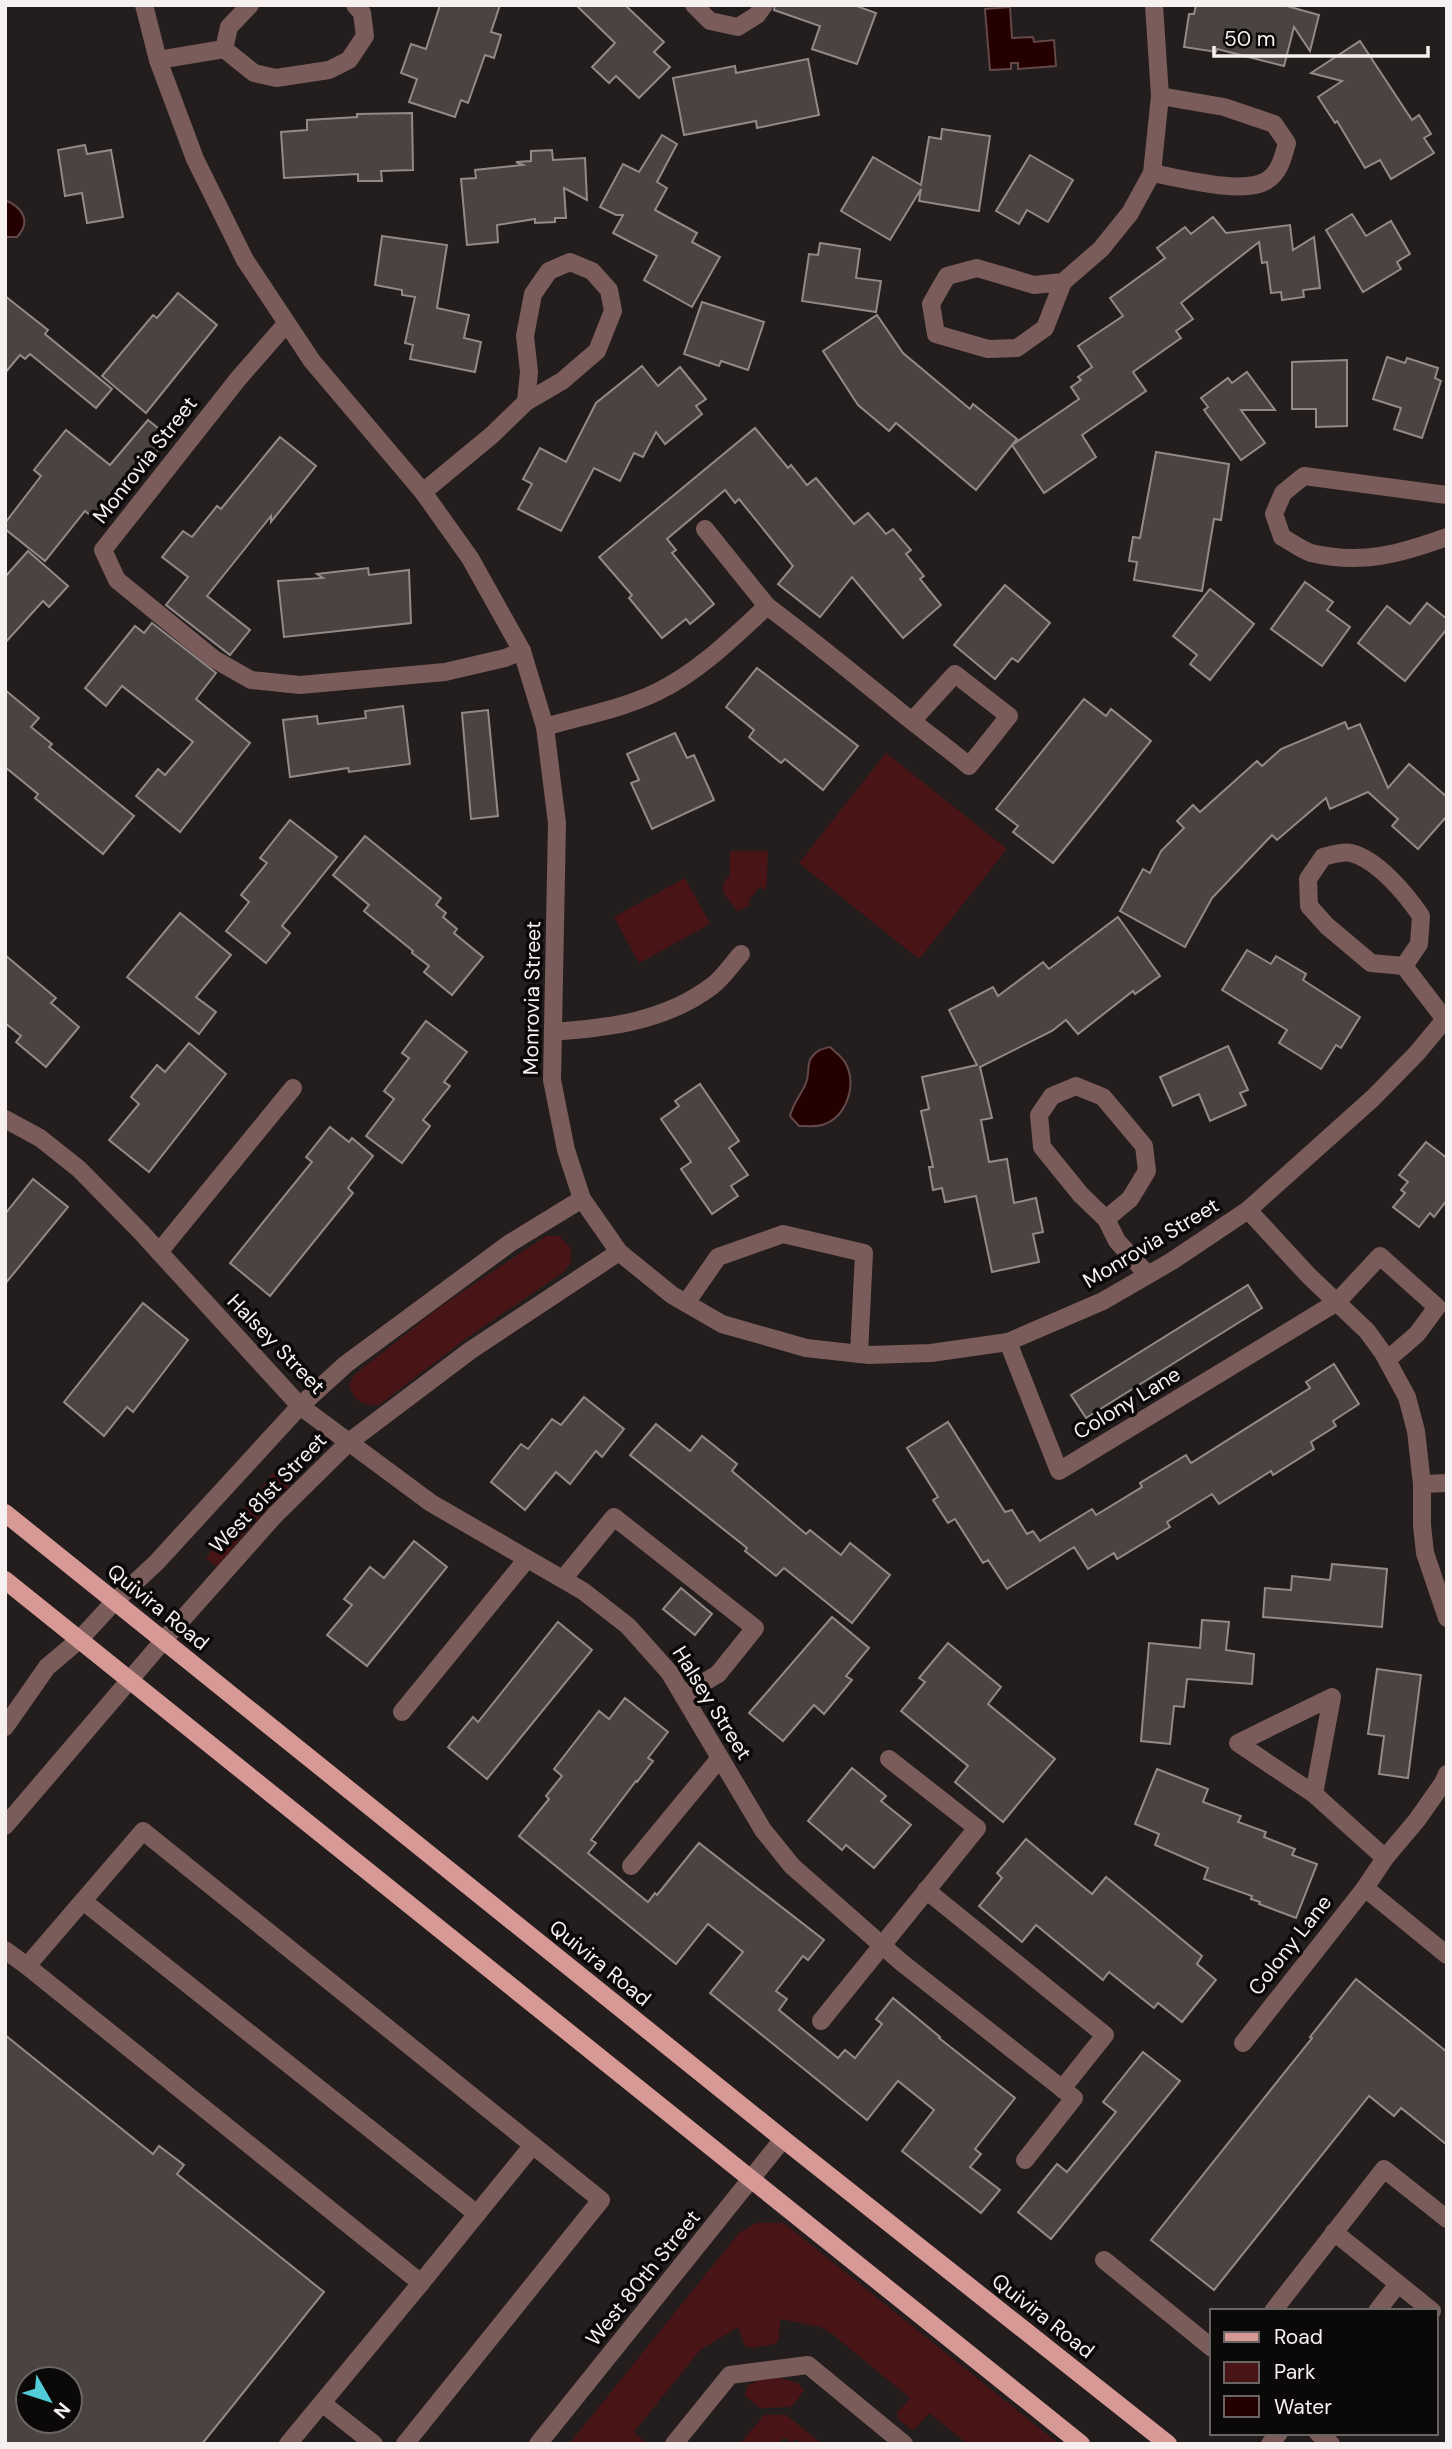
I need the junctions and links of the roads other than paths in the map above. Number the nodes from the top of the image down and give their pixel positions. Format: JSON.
{"nodes":[{"id":1,"x":144,"y":5,"type":"edge"},
{"id":2,"x":250,"y":5,"type":"edge"},
{"id":3,"x":355,"y":5,"type":"edge"},
{"id":4,"x":694,"y":5,"type":"edge"},
{"id":5,"x":764,"y":5,"type":"edge"},
{"id":6,"x":1154,"y":5,"type":"edge"},
{"id":7,"x":224,"y":49,"type":"junction"},
{"id":8,"x":158,"y":60,"type":"junction"},
{"id":9,"x":1160,"y":96,"type":"junction"},
{"id":10,"x":1152,"y":173,"type":"junction"},
{"id":11,"x":1063,"y":282,"type":"junction"},
{"id":12,"x":286,"y":324,"type":"junction"},
{"id":13,"x":526,"y":402,"type":"junction"},
{"id":14,"x":423,"y":492,"type":"junction"},
{"id":15,"x":1447,"y":495,"type":"edge"},
{"id":16,"x":705,"y":529,"type":"dead end"},
{"id":17,"x":1447,"y":537,"type":"edge"},
{"id":18,"x":767,"y":607,"type":"junction"},
{"id":19,"x":522,"y":652,"type":"junction"},
{"id":20,"x":912,"y":721,"type":"junction"},
{"id":21,"x":545,"y":727,"type":"junction"},
{"id":22,"x":741,"y":954,"type":"dead end"},
{"id":23,"x":1404,"y":966,"type":"junction"},
{"id":24,"x":1446,"y":1020,"type":"edge"},
{"id":25,"x":553,"y":1032,"type":"junction"},
{"id":26,"x":293,"y":1088,"type":"dead end"},
{"id":27,"x":5,"y":1119,"type":"edge"},
{"id":28,"x":582,"y":1199,"type":"junction"},
{"id":29,"x":1248,"y":1210,"type":"junction"},
{"id":30,"x":1106,"y":1219,"type":"junction"},
{"id":31,"x":159,"y":1252,"type":"junction"},
{"id":32,"x":619,"y":1252,"type":"junction"},
{"id":33,"x":1147,"y":1274,"type":"junction"},
{"id":34,"x":1337,"y":1302,"type":"junction"},
{"id":35,"x":685,"y":1303,"type":"junction"},
{"id":36,"x":1008,"y":1342,"type":"junction"},
{"id":37,"x":859,"y":1354,"type":"junction"},
{"id":38,"x":1387,"y":1360,"type":"junction"},
{"id":39,"x":300,"y":1406,"type":"junction"},
{"id":40,"x":349,"y":1442,"type":"junction"},
{"id":41,"x":1447,"y":1483,"type":"edge"},
{"id":42,"x":1422,"y":1484,"type":"junction"},
{"id":43,"x":5,"y":1513,"type":"edge"},
{"id":44,"x":527,"y":1559,"type":"junction"},
{"id":45,"x":563,"y":1579,"type":"junction"},
{"id":46,"x":5,"y":1580,"type":"edge"},
{"id":47,"x":115,"y":1601,"type":"junction"},
{"id":48,"x":1447,"y":1618,"type":"edge"},
{"id":49,"x":79,"y":1640,"type":"junction"},
{"id":50,"x":163,"y":1641,"type":"junction"},
{"id":51,"x":129,"y":1681,"type":"junction"},
{"id":52,"x":682,"y":1695,"type":"junction"},
{"id":53,"x":402,"y":1712,"type":"dead end"},
{"id":54,"x":5,"y":1727,"type":"edge"},
{"id":55,"x":720,"y":1758,"type":"junction"},
{"id":56,"x":889,"y":1759,"type":"dead end"},
{"id":57,"x":1447,"y":1774,"type":"edge"},
{"id":58,"x":1314,"y":1794,"type":"junction"},
{"id":59,"x":5,"y":1826,"type":"edge"},
{"id":60,"x":1385,"y":1857,"type":"junction"},
{"id":61,"x":631,"y":1866,"type":"dead end"},
{"id":62,"x":1365,"y":1888,"type":"junction"},
{"id":63,"x":926,"y":1890,"type":"junction"},
{"id":64,"x":83,"y":1901,"type":"junction"},
{"id":65,"x":881,"y":1945,"type":"junction"},
{"id":66,"x":5,"y":1950,"type":"edge"},
{"id":67,"x":1447,"y":1955,"type":"edge"},
{"id":68,"x":27,"y":1966,"type":"junction"},
{"id":69,"x":821,"y":2021,"type":"dead end"},
{"id":70,"x":1243,"y":2043,"type":"dead end"},
{"id":71,"x":1068,"y":2093,"type":"junction"},
{"id":72,"x":783,"y":2139,"type":"junction"},
{"id":73,"x":533,"y":2145,"type":"junction"},
{"id":74,"x":1025,"y":2160,"type":"dead end"},
{"id":75,"x":752,"y":2179,"type":"junction"},
{"id":76,"x":477,"y":2214,"type":"junction"},
{"id":77,"x":1447,"y":2219,"type":"edge"},
{"id":78,"x":1335,"y":2232,"type":"junction"},
{"id":79,"x":1104,"y":2260,"type":"dead end"},
{"id":80,"x":421,"y":2283,"type":"junction"},
{"id":81,"x":1398,"y":2284,"type":"junction"},
{"id":82,"x":1275,"y":2309,"type":"edge"},
{"id":83,"x":1379,"y":2309,"type":"edge"},
{"id":84,"x":1430,"y":2309,"type":"edge"},
{"id":85,"x":1210,"y":2345,"type":"edge"},
{"id":86,"x":322,"y":2403,"type":"junction"},
{"id":87,"x":288,"y":2444,"type":"edge"},
{"id":88,"x":374,"y":2444,"type":"edge"},
{"id":89,"x":405,"y":2444,"type":"edge"},
{"id":90,"x":538,"y":2444,"type":"edge"},
{"id":91,"x":674,"y":2444,"type":"edge"},
{"id":92,"x":904,"y":2444,"type":"edge"},
{"id":93,"x":1081,"y":2444,"type":"edge"},
{"id":94,"x":1168,"y":2444,"type":"edge"}],
"edges":[{"from":1,"to":8,"type":"street","name":"Monrovia Street"},
{"from":2,"to":7,"type":"street"},
{"from":3,"to":7,"type":"street"},
{"from":4,"to":5,"type":"street"},
{"from":6,"to":9,"type":"street"},
{"from":7,"to":8,"type":"street"},
{"from":8,"to":12,"type":"street","name":"Monrovia Street"},
{"from":9,"to":10,"type":"street"},
{"from":9,"to":10,"type":"street"},
{"from":10,"to":11,"type":"street"},
{"from":11,"to":11,"type":"street"},
{"from":12,"to":14,"type":"street","name":"Monrovia Street"},
{"from":12,"to":19,"type":"street","name":"Monrovia Street"},
{"from":13,"to":13,"type":"street"},
{"from":13,"to":14,"type":"street"},
{"from":14,"to":19,"type":"street","name":"Monrovia Street"},
{"from":15,"to":17,"type":"street"},
{"from":16,"to":18,"type":"street"},
{"from":18,"to":20,"type":"street"},
{"from":18,"to":21,"type":"street"},
{"from":19,"to":21,"type":"street","name":"Monrovia Street"},
{"from":20,"to":20,"type":"street"},
{"from":21,"to":25,"type":"street","name":"Monrovia Street"},
{"from":22,"to":25,"type":"street"},
{"from":23,"to":23,"type":"street"},
{"from":23,"to":24,"type":"street"},
{"from":24,"to":29,"type":"street","name":"Monrovia Street"},
{"from":25,"to":28,"type":"street","name":"Monrovia Street"},
{"from":26,"to":31,"type":"street"},
{"from":27,"to":31,"type":"street","name":"Halsey Street"},
{"from":28,"to":32,"type":"street","name":"Monrovia Street"},
{"from":28,"to":39,"type":"street","name":"West 81st Street"},
{"from":29,"to":33,"type":"street","name":"Monrovia Street"},
{"from":29,"to":34,"type":"street"},
{"from":30,"to":30,"type":"street"},
{"from":30,"to":33,"type":"street"},
{"from":31,"to":39,"type":"street","name":"Halsey Street"},
{"from":32,"to":35,"type":"street","name":"Monrovia Street"},
{"from":32,"to":40,"type":"street","name":"West 81st Street"},
{"from":33,"to":36,"type":"street","name":"Monrovia Street"},
{"from":34,"to":36,"type":"street","name":"Colony Lane"},
{"from":34,"to":38,"type":"street"},
{"from":34,"to":38,"type":"street"},
{"from":35,"to":37,"type":"street","name":"Monrovia Street"},
{"from":35,"to":37,"type":"street"},
{"from":36,"to":37,"type":"street","name":"Monrovia Street"},
{"from":38,"to":42,"type":"street"},
{"from":39,"to":40,"type":"street","name":"Halsey Street"},
{"from":39,"to":47,"type":"street","name":"West 81st Street"},
{"from":40,"to":44,"type":"street","name":"Halsey Street"},
{"from":40,"to":50,"type":"street","name":"West 81st Street"},
{"from":41,"to":42,"type":"street"},
{"from":42,"to":48,"type":"street"},
{"from":43,"to":47,"type":"main road","name":"Quivira Road"},
{"from":44,"to":45,"type":"street","name":"Halsey Street"},
{"from":44,"to":53,"type":"street"},
{"from":45,"to":52,"type":"street","name":"Halsey Street"},
{"from":45,"to":52,"type":"street"},
{"from":46,"to":49,"type":"main road"},
{"from":47,"to":49,"type":"street","name":"West 81st Street"},
{"from":47,"to":50,"type":"main road","name":"Quivira Road"},
{"from":49,"to":51,"type":"main road"},
{"from":49,"to":54,"type":"street","name":"West 81st Street"},
{"from":50,"to":51,"type":"street","name":"West 81st Street"},
{"from":50,"to":72,"type":"main road","name":"Quivira Road"},
{"from":51,"to":59,"type":"street","name":"West 81st Street"},
{"from":51,"to":75,"type":"main road"},
{"from":52,"to":55,"type":"street","name":"Halsey Street"},
{"from":55,"to":61,"type":"street"},
{"from":55,"to":65,"type":"street","name":"Halsey Street"},
{"from":56,"to":63,"type":"street"},
{"from":57,"to":60,"type":"street","name":"Colony Lane"},
{"from":58,"to":58,"type":"street"},
{"from":58,"to":60,"type":"street"},
{"from":60,"to":62,"type":"street","name":"Colony Lane"},
{"from":62,"to":67,"type":"street"},
{"from":62,"to":70,"type":"street","name":"Colony Lane"},
{"from":63,"to":65,"type":"street"},
{"from":63,"to":71,"type":"street"},
{"from":64,"to":68,"type":"street"},
{"from":64,"to":73,"type":"street"},
{"from":64,"to":76,"type":"street"},
{"from":65,"to":69,"type":"street"},
{"from":65,"to":71,"type":"street","name":"Halsey Street"},
{"from":66,"to":68,"type":"street"},
{"from":68,"to":80,"type":"street"},
{"from":71,"to":74,"type":"street"},
{"from":72,"to":75,"type":"street","name":"West 80th Street"},
{"from":72,"to":94,"type":"main road","name":"Quivira Road"},
{"from":73,"to":76,"type":"street"},
{"from":73,"to":89,"type":"street"},
{"from":75,"to":90,"type":"street","name":"West 80th Street"},
{"from":75,"to":93,"type":"main road"},
{"from":76,"to":80,"type":"street"},
{"from":77,"to":78,"type":"street"},
{"from":78,"to":81,"type":"street"},
{"from":78,"to":82,"type":"street"},
{"from":79,"to":85,"type":"street"},
{"from":80,"to":86,"type":"street"},
{"from":81,"to":83,"type":"street"},
{"from":81,"to":84,"type":"street"},
{"from":86,"to":87,"type":"street"},
{"from":86,"to":88,"type":"street"},
{"from":91,"to":92,"type":"street"}]}
